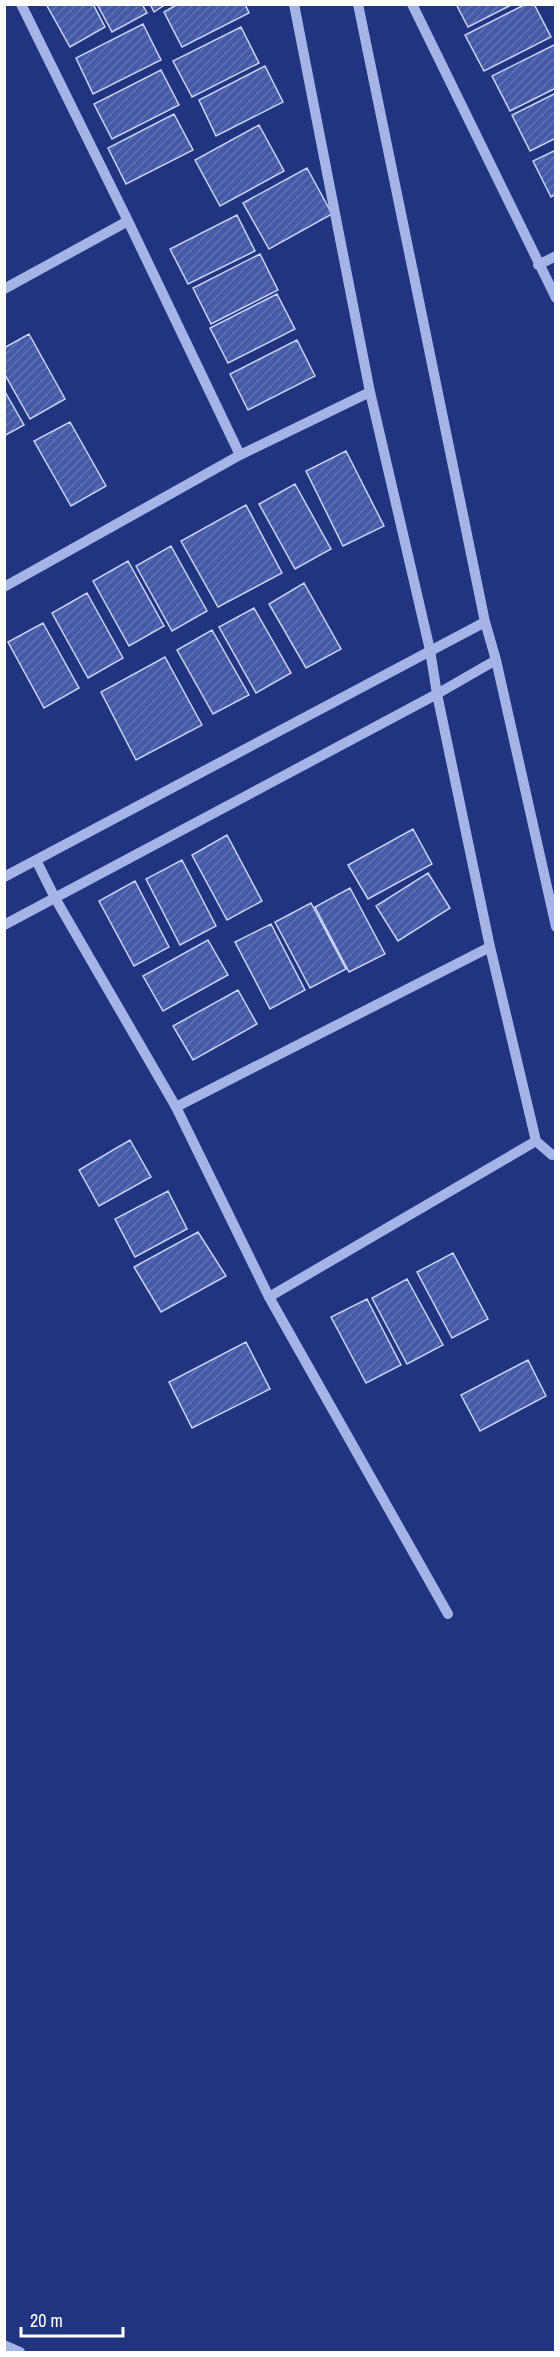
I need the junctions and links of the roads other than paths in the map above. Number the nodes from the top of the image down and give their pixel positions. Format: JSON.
{"nodes":[{"id":1,"x":21,"y":4,"type":"edge"},
{"id":2,"x":294,"y":4,"type":"edge"},
{"id":3,"x":358,"y":4,"type":"edge"},
{"id":4,"x":412,"y":4,"type":"edge"},
{"id":5,"x":128,"y":221,"type":"junction"},
{"id":6,"x":555,"y":256,"type":"edge"},
{"id":7,"x":538,"y":265,"type":"junction"},
{"id":8,"x":4,"y":289,"type":"edge"},
{"id":9,"x":555,"y":298,"type":"edge"},
{"id":10,"x":370,"y":392,"type":"junction"},
{"id":11,"x":240,"y":455,"type":"junction"},
{"id":12,"x":4,"y":587,"type":"edge"},
{"id":13,"x":485,"y":622,"type":"junction"},
{"id":14,"x":430,"y":650,"type":"junction"},
{"id":15,"x":496,"y":660,"type":"junction"},
{"id":16,"x":437,"y":694,"type":"junction"},
{"id":17,"x":36,"y":860,"type":"junction"},
{"id":18,"x":4,"y":877,"type":"edge"},
{"id":19,"x":55,"y":898,"type":"junction"},
{"id":20,"x":4,"y":925,"type":"edge"},
{"id":21,"x":555,"y":927,"type":"edge"},
{"id":22,"x":490,"y":946,"type":"junction"},
{"id":23,"x":176,"y":1107,"type":"junction"},
{"id":24,"x":537,"y":1141,"type":"junction"},
{"id":25,"x":555,"y":1154,"type":"edge"},
{"id":26,"x":268,"y":1297,"type":"junction"},
{"id":27,"x":448,"y":1614,"type":"dead end"},
{"id":28,"x":4,"y":2346,"type":"edge"},
{"id":29,"x":20,"y":2352,"type":"edge"}],
"edges":[{"from":1,"to":5,"type":"street"},
{"from":2,"to":10,"type":"street"},
{"from":3,"to":13,"type":"street"},
{"from":4,"to":7,"type":"street"},
{"from":5,"to":8,"type":"street"},
{"from":5,"to":11,"type":"street"},
{"from":6,"to":7,"type":"street"},
{"from":7,"to":9,"type":"street"},
{"from":10,"to":11,"type":"street"},
{"from":10,"to":14,"type":"street"},
{"from":11,"to":12,"type":"street"},
{"from":13,"to":14,"type":"street"},
{"from":13,"to":15,"type":"street"},
{"from":14,"to":16,"type":"street"},
{"from":14,"to":17,"type":"street"},
{"from":15,"to":16,"type":"street"},
{"from":15,"to":21,"type":"street"},
{"from":16,"to":19,"type":"street"},
{"from":16,"to":22,"type":"street"},
{"from":17,"to":18,"type":"street"},
{"from":17,"to":19,"type":"street"},
{"from":19,"to":20,"type":"street"},
{"from":19,"to":23,"type":"street"},
{"from":22,"to":23,"type":"street"},
{"from":22,"to":24,"type":"street"},
{"from":23,"to":26,"type":"street"},
{"from":24,"to":25,"type":"street"},
{"from":24,"to":26,"type":"street"},
{"from":26,"to":27,"type":"street"},
{"from":28,"to":29,"type":"street"}]}
